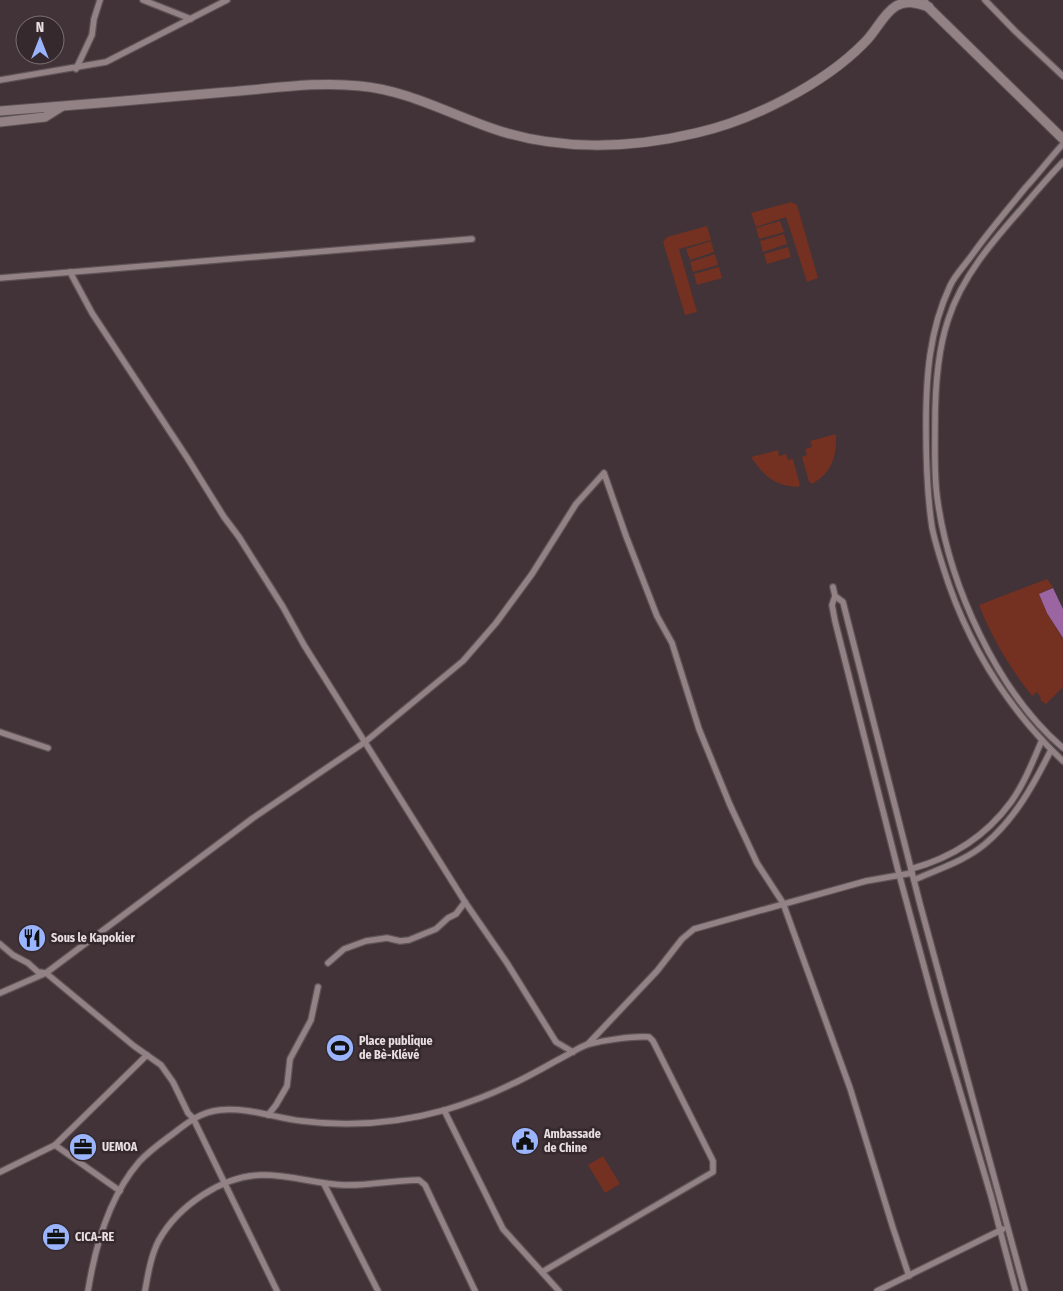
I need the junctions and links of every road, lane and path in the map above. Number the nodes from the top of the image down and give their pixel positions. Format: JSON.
{"nodes":[{"id":1,"x":100,"y":0,"type":"edge"},
{"id":2,"x":143,"y":0,"type":"edge"},
{"id":3,"x":227,"y":0,"type":"edge"},
{"id":4,"x":891,"y":0,"type":"edge"},
{"id":5,"x":922,"y":0,"type":"edge"},
{"id":6,"x":985,"y":0,"type":"edge"},
{"id":7,"x":929,"y":7,"type":"junction"},
{"id":8,"x":886,"y":14,"type":"junction"},
{"id":9,"x":191,"y":19,"type":"junction"},
{"id":10,"x":76,"y":68,"type":"junction"},
{"id":11,"x":1063,"y":76,"type":"edge"},
{"id":12,"x":0,"y":80,"type":"edge"},
{"id":13,"x":61,"y":106,"type":"junction"},
{"id":14,"x":0,"y":111,"type":"edge"},
{"id":15,"x":0,"y":122,"type":"edge"},
{"id":16,"x":1063,"y":139,"type":"edge"},
{"id":17,"x":1063,"y":144,"type":"edge"},
{"id":18,"x":1063,"y":162,"type":"edge"},
{"id":19,"x":472,"y":239,"type":"dead end"},
{"id":20,"x":70,"y":272,"type":"junction"},
{"id":21,"x":0,"y":278,"type":"edge"},
{"id":22,"x":833,"y":587,"type":"dead end"},
{"id":23,"x":835,"y":596,"type":"junction"},
{"id":24,"x":0,"y":732,"type":"edge"},
{"id":25,"x":1042,"y":740,"type":"junction"},
{"id":26,"x":365,"y":742,"type":"junction"},
{"id":27,"x":48,"y":748,"type":"dead end"},
{"id":28,"x":1063,"y":748,"type":"edge"},
{"id":29,"x":1051,"y":750,"type":"junction"},
{"id":30,"x":1063,"y":761,"type":"edge"},
{"id":31,"x":911,"y":871,"type":"junction"},
{"id":32,"x":899,"y":874,"type":"junction"},
{"id":33,"x":914,"y":880,"type":"junction"},
{"id":34,"x":465,"y":902,"type":"junction"},
{"id":35,"x":782,"y":903,"type":"junction"},
{"id":36,"x":0,"y":944,"type":"edge"},
{"id":37,"x":328,"y":963,"type":"dead end"},
{"id":38,"x":46,"y":973,"type":"junction"},
{"id":39,"x":318,"y":987,"type":"dead end"},
{"id":40,"x":0,"y":992,"type":"edge"},
{"id":41,"x":588,"y":1044,"type":"junction"},
{"id":42,"x":573,"y":1052,"type":"junction"},
{"id":43,"x":960,"y":1052,"type":"junction"},
{"id":44,"x":147,"y":1055,"type":"junction"},
{"id":45,"x":950,"y":1055,"type":"junction"},
{"id":46,"x":444,"y":1110,"type":"junction"},
{"id":47,"x":268,"y":1115,"type":"junction"},
{"id":48,"x":193,"y":1118,"type":"junction"},
{"id":49,"x":55,"y":1145,"type":"junction"},
{"id":50,"x":0,"y":1172,"type":"edge"},
{"id":51,"x":225,"y":1182,"type":"junction"},
{"id":52,"x":324,"y":1184,"type":"junction"},
{"id":53,"x":120,"y":1192,"type":"junction"},
{"id":54,"x":1008,"y":1227,"type":"junction"},
{"id":55,"x":1000,"y":1230,"type":"junction"},
{"id":56,"x":542,"y":1272,"type":"junction"},
{"id":57,"x":909,"y":1276,"type":"junction"},
{"id":58,"x":88,"y":1291,"type":"edge"},
{"id":59,"x":145,"y":1291,"type":"edge"},
{"id":60,"x":277,"y":1291,"type":"edge"},
{"id":61,"x":378,"y":1291,"type":"edge"},
{"id":62,"x":475,"y":1291,"type":"edge"},
{"id":63,"x":558,"y":1291,"type":"edge"},
{"id":64,"x":877,"y":1291,"type":"edge"},
{"id":65,"x":1016,"y":1291,"type":"edge"},
{"id":66,"x":1025,"y":1291,"type":"edge"}],
"edges":[{"from":1,"to":10,"type":"street"},
{"from":2,"to":9,"type":"street"},
{"from":3,"to":9,"type":"street"},
{"from":4,"to":8,"type":"main road"},
{"from":5,"to":7,"type":"main road"},
{"from":6,"to":11,"type":"street"},
{"from":7,"to":8,"type":"main road"},
{"from":7,"to":16,"type":"main road"},
{"from":8,"to":13,"type":"main road"},
{"from":9,"to":10,"type":"street"},
{"from":10,"to":12,"type":"street"},
{"from":13,"to":14,"type":"main road"},
{"from":13,"to":15,"type":"main road"},
{"from":17,"to":25,"type":"street"},
{"from":18,"to":28,"type":"street"},
{"from":19,"to":20,"type":"street"},
{"from":20,"to":21,"type":"street"},
{"from":20,"to":26,"type":"street"},
{"from":22,"to":23,"type":"street"},
{"from":23,"to":31,"type":"street"},
{"from":23,"to":32,"type":"street"},
{"from":24,"to":27,"type":"street"},
{"from":25,"to":29,"type":"street"},
{"from":25,"to":31,"type":"street"},
{"from":26,"to":34,"type":"street"},
{"from":26,"to":35,"type":"street"},
{"from":26,"to":38,"type":"street"},
{"from":29,"to":30,"type":"street"},
{"from":29,"to":33,"type":"street"},
{"from":31,"to":32,"type":"street"},
{"from":31,"to":33,"type":"street"},
{"from":32,"to":35,"type":"street"},
{"from":32,"to":45,"type":"street"},
{"from":33,"to":43,"type":"street"},
{"from":34,"to":37,"type":"street"},
{"from":34,"to":42,"type":"street"},
{"from":35,"to":41,"type":"street"},
{"from":35,"to":57,"type":"street"},
{"from":36,"to":38,"type":"street"},
{"from":38,"to":40,"type":"street"},
{"from":38,"to":44,"type":"street"},
{"from":39,"to":47,"type":"street"},
{"from":41,"to":42,"type":"street"},
{"from":41,"to":56,"type":"street"},
{"from":42,"to":46,"type":"street"},
{"from":43,"to":45,"type":"street"},
{"from":43,"to":54,"type":"street"},
{"from":44,"to":48,"type":"street"},
{"from":44,"to":49,"type":"street"},
{"from":45,"to":55,"type":"street"},
{"from":46,"to":47,"type":"street"},
{"from":46,"to":56,"type":"street"},
{"from":47,"to":48,"type":"street"},
{"from":48,"to":51,"type":"street"},
{"from":48,"to":53,"type":"street"},
{"from":49,"to":50,"type":"street"},
{"from":49,"to":53,"type":"street"},
{"from":51,"to":52,"type":"street"},
{"from":51,"to":59,"type":"street"},
{"from":51,"to":60,"type":"street"},
{"from":52,"to":61,"type":"street"},
{"from":52,"to":62,"type":"street"},
{"from":53,"to":58,"type":"street"},
{"from":54,"to":55,"type":"street"},
{"from":54,"to":66,"type":"street"},
{"from":55,"to":57,"type":"street"},
{"from":55,"to":65,"type":"street"},
{"from":56,"to":63,"type":"street"},
{"from":57,"to":64,"type":"street"}]}
